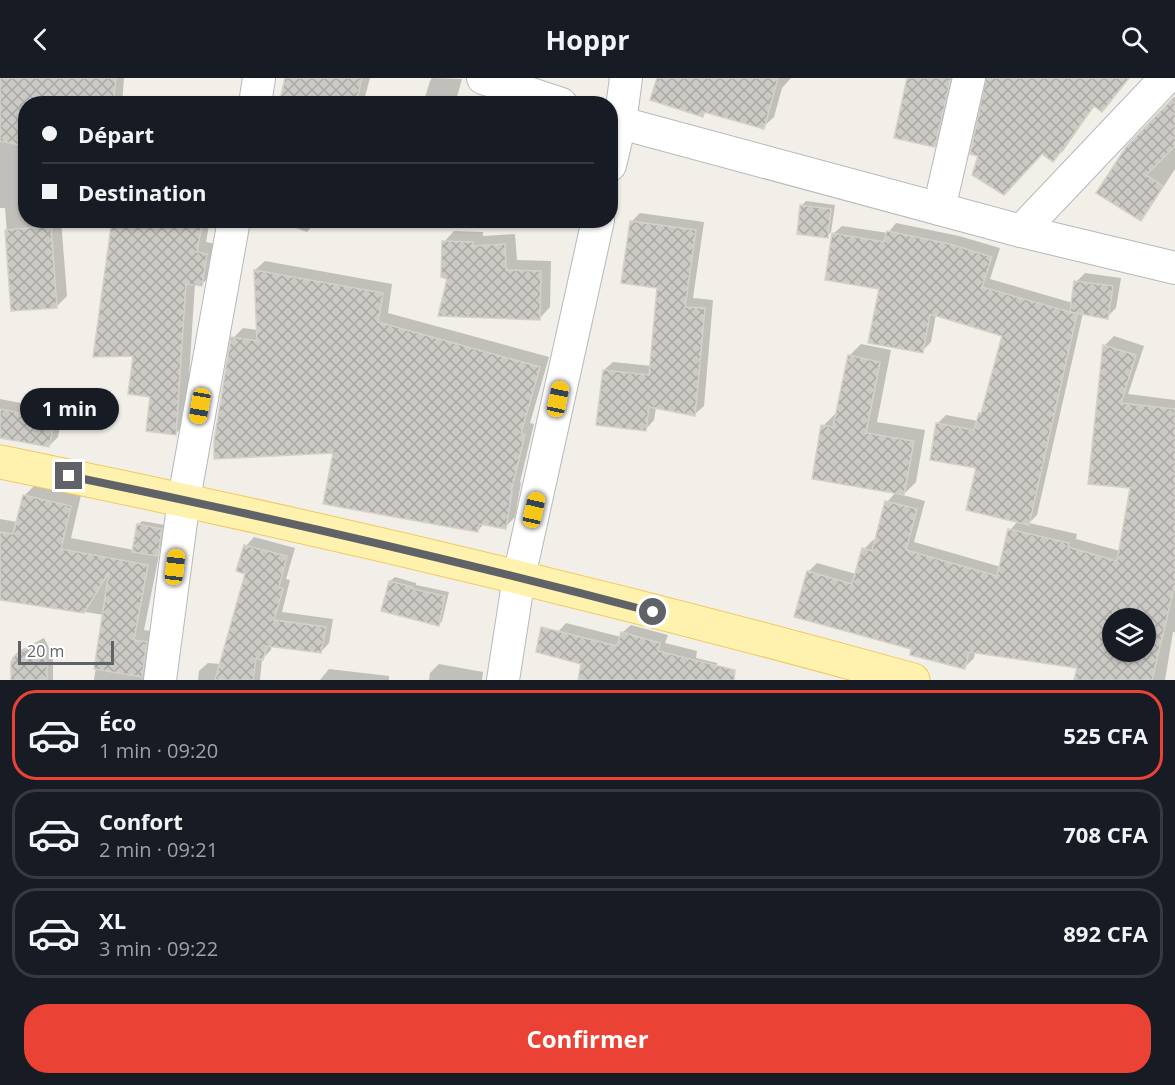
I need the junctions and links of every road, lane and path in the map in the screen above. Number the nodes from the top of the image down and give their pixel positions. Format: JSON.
{"nodes":[{"id":1,"x":259,"y":78,"type":"edge"},
{"id":2,"x":483,"y":78,"type":"edge"},
{"id":3,"x":626,"y":78,"type":"edge"},
{"id":4,"x":969,"y":78,"type":"edge"},
{"id":5,"x":1166,"y":78,"type":"edge"},
{"id":6,"x":256,"y":96,"type":"edge"},
{"id":7,"x":537,"y":96,"type":"edge"},
{"id":8,"x":618,"y":109,"type":"edge"},
{"id":9,"x":618,"y":122,"type":"edge"},
{"id":10,"x":939,"y":209,"type":"junction"},
{"id":11,"x":233,"y":228,"type":"edge"},
{"id":12,"x":596,"y":228,"type":"edge"},
{"id":13,"x":1021,"y":231,"type":"junction"},
{"id":14,"x":1175,"y":268,"type":"edge"},
{"id":15,"x":0,"y":462,"type":"edge"},
{"id":16,"x":184,"y":499,"type":"junction"},
{"id":17,"x":519,"y":577,"type":"junction"},
{"id":18,"x":877,"y":675,"type":"edge"},
{"id":19,"x":160,"y":680,"type":"edge"},
{"id":20,"x":503,"y":680,"type":"edge"},
{"id":21,"x":913,"y":680,"type":"edge"}],
"edges":[{"from":1,"to":6,"type":"street"},
{"from":2,"to":7,"type":"street"},
{"from":3,"to":8,"type":"street"},
{"from":4,"to":10,"type":"street"},
{"from":5,"to":13,"type":"street"},
{"from":9,"to":10,"type":"street"},
{"from":10,"to":13,"type":"street"},
{"from":11,"to":16,"type":"street"},
{"from":12,"to":17,"type":"street"},
{"from":13,"to":14,"type":"street"},
{"from":15,"to":16,"type":"main road"},
{"from":16,"to":17,"type":"main road"},
{"from":16,"to":19,"type":"street"},
{"from":17,"to":18,"type":"main road"},
{"from":17,"to":20,"type":"street"},
{"from":18,"to":21,"type":"main road"}]}
